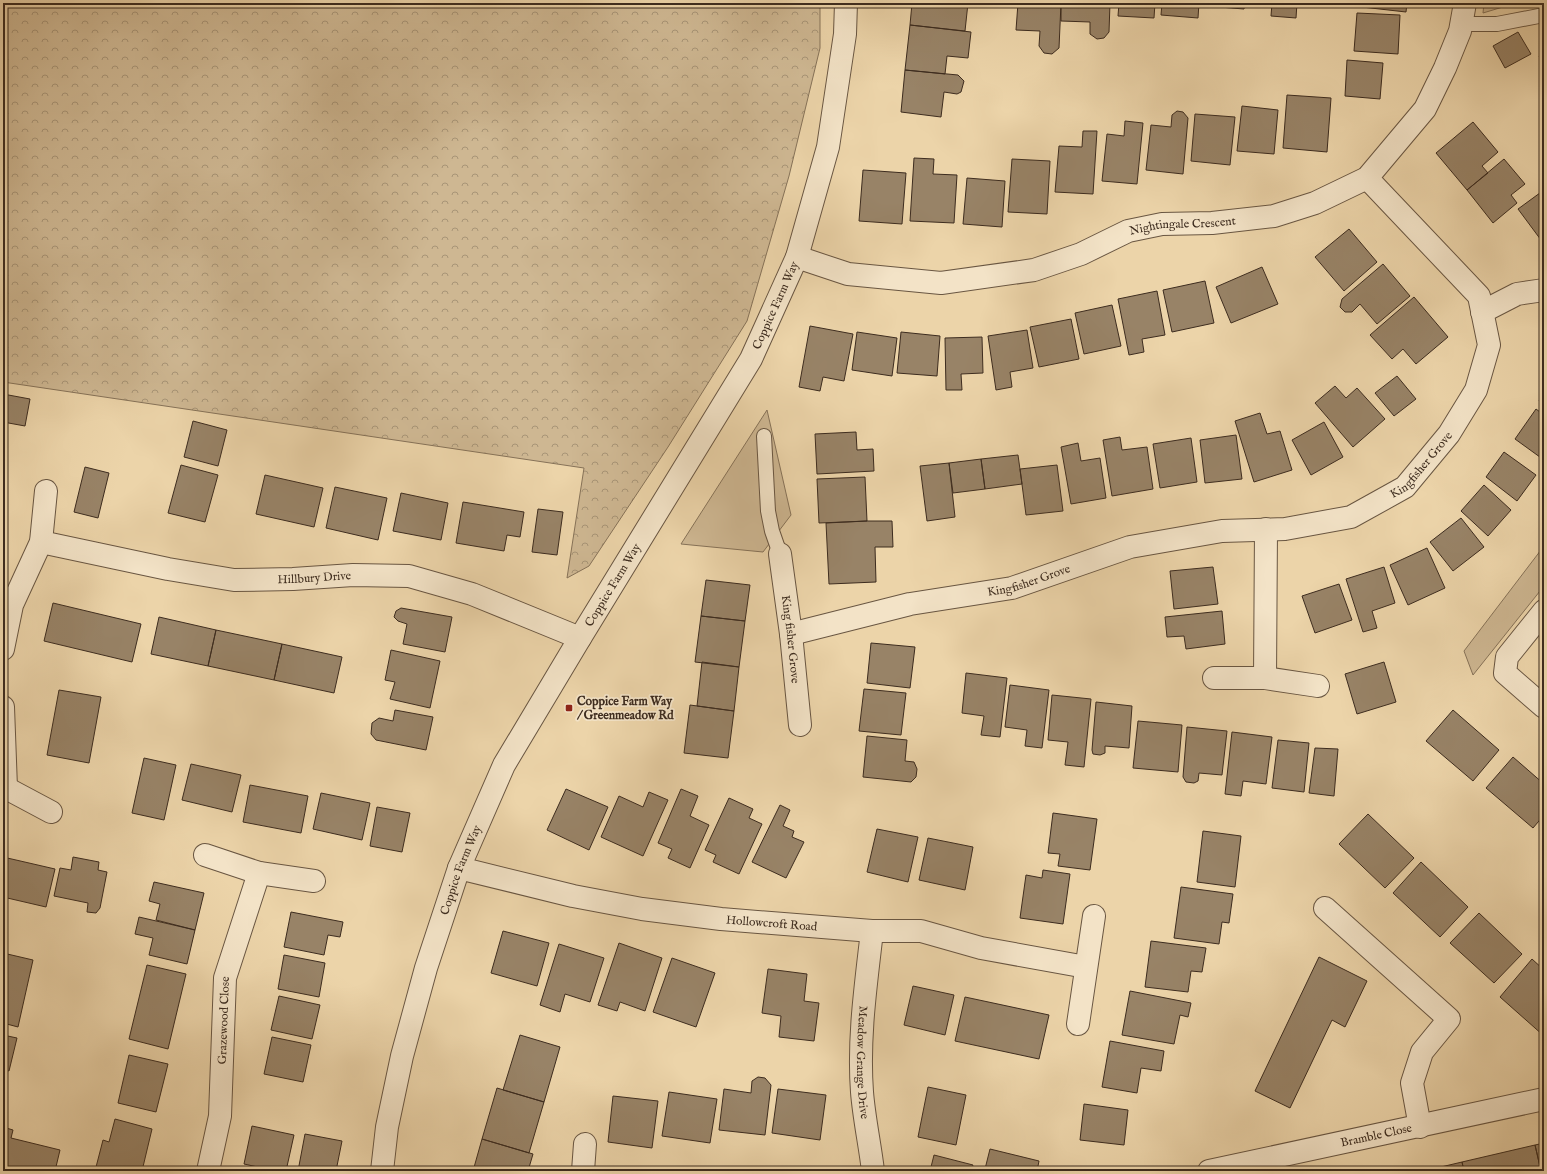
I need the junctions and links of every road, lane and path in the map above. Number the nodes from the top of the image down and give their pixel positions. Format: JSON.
{"nodes":[{"id":1,"x":846,"y":3,"type":"edge"},
{"id":2,"x":1463,"y":13,"type":"edge"},
{"id":3,"x":1544,"y":16,"type":"edge"},
{"id":4,"x":1367,"y":178,"type":"junction"},
{"id":5,"x":797,"y":257,"type":"junction"},
{"id":6,"x":1544,"y":290,"type":"edge"},
{"id":7,"x":1482,"y":312,"type":"junction"},
{"id":8,"x":764,"y":436,"type":"dead end"},
{"id":9,"x":46,"y":491,"type":"dead end"},
{"id":10,"x":1266,"y":529,"type":"junction"},
{"id":11,"x":41,"y":542,"type":"junction"},
{"id":12,"x":780,"y":554,"type":"joint"},
{"id":13,"x":1544,"y":611,"type":"edge"},
{"id":14,"x":791,"y":634,"type":"junction"},
{"id":15,"x":580,"y":638,"type":"junction"},
{"id":16,"x":3,"y":649,"type":"edge"},
{"id":17,"x":1214,"y":678,"type":"dead end"},
{"id":18,"x":1265,"y":678,"type":"junction"},
{"id":19,"x":1318,"y":686,"type":"dead end"},
{"id":20,"x":3,"y":707,"type":"edge"},
{"id":21,"x":1544,"y":707,"type":"edge"},
{"id":22,"x":800,"y":725,"type":"dead end"},
{"id":23,"x":4,"y":788,"type":"edge"},
{"id":24,"x":51,"y":812,"type":"dead end"},
{"id":25,"x":204,"y":855,"type":"dead end"},
{"id":26,"x":459,"y":868,"type":"junction"},
{"id":27,"x":259,"y":873,"type":"junction"},
{"id":28,"x":314,"y":881,"type":"dead end"},
{"id":29,"x":1325,"y":908,"type":"dead end"},
{"id":30,"x":1094,"y":916,"type":"dead end"},
{"id":31,"x":872,"y":931,"type":"junction"},
{"id":32,"x":1086,"y":967,"type":"junction"},
{"id":33,"x":1078,"y":1024,"type":"dead end"},
{"id":34,"x":1544,"y":1099,"type":"edge"},
{"id":35,"x":1420,"y":1127,"type":"junction"},
{"id":36,"x":585,"y":1144,"type":"dead end"},
{"id":37,"x":208,"y":1171,"type":"edge"},
{"id":38,"x":382,"y":1171,"type":"edge"},
{"id":39,"x":583,"y":1171,"type":"edge"},
{"id":40,"x":873,"y":1171,"type":"edge"},
{"id":41,"x":1209,"y":1171,"type":"edge"}],
"edges":[{"from":1,"to":5,"type":"street","name":"Coppice Farm Way"},
{"from":2,"to":3,"type":"lane"},
{"from":2,"to":4,"type":"street","name":"Nightingale Crescent"},
{"from":4,"to":5,"type":"street","name":"Nightingale Crescent"},
{"from":4,"to":7,"type":"street","name":"Kingfisher Grove"},
{"from":5,"to":15,"type":"street","name":"Coppice Farm Way"},
{"from":6,"to":7,"type":"street"},
{"from":7,"to":10,"type":"street","name":"Kingfisher Grove"},
{"from":8,"to":12,"type":"lane"},
{"from":9,"to":11,"type":"street"},
{"from":10,"to":14,"type":"street","name":"Kingfisher Grove"},
{"from":10,"to":18,"type":"street"},
{"from":11,"to":15,"type":"street","name":"Hillbury Drive"},
{"from":11,"to":16,"type":"street"},
{"from":12,"to":14,"type":"street","name":"King fisher Grove"},
{"from":13,"to":21,"type":"street"},
{"from":14,"to":22,"type":"street","name":"King fisher Grove"},
{"from":15,"to":26,"type":"street","name":"Coppice Farm Way"},
{"from":17,"to":18,"type":"street"},
{"from":18,"to":19,"type":"street"},
{"from":20,"to":23,"type":"street"},
{"from":23,"to":24,"type":"street"},
{"from":25,"to":27,"type":"street"},
{"from":26,"to":31,"type":"street","name":"Hollowcroft Road"},
{"from":26,"to":38,"type":"street","name":"Coppice Farm Way"},
{"from":27,"to":28,"type":"street"},
{"from":27,"to":37,"type":"street","name":"Grazewood Close"},
{"from":29,"to":35,"type":"street"},
{"from":30,"to":32,"type":"street"},
{"from":31,"to":32,"type":"street","name":"Hollowcroft Road"},
{"from":31,"to":40,"type":"street","name":"Meadow Grange Drive"},
{"from":32,"to":33,"type":"street"},
{"from":34,"to":35,"type":"street","name":"Bramble Close"},
{"from":35,"to":41,"type":"street","name":"Bramble Close"},
{"from":36,"to":39,"type":"street"}]}
